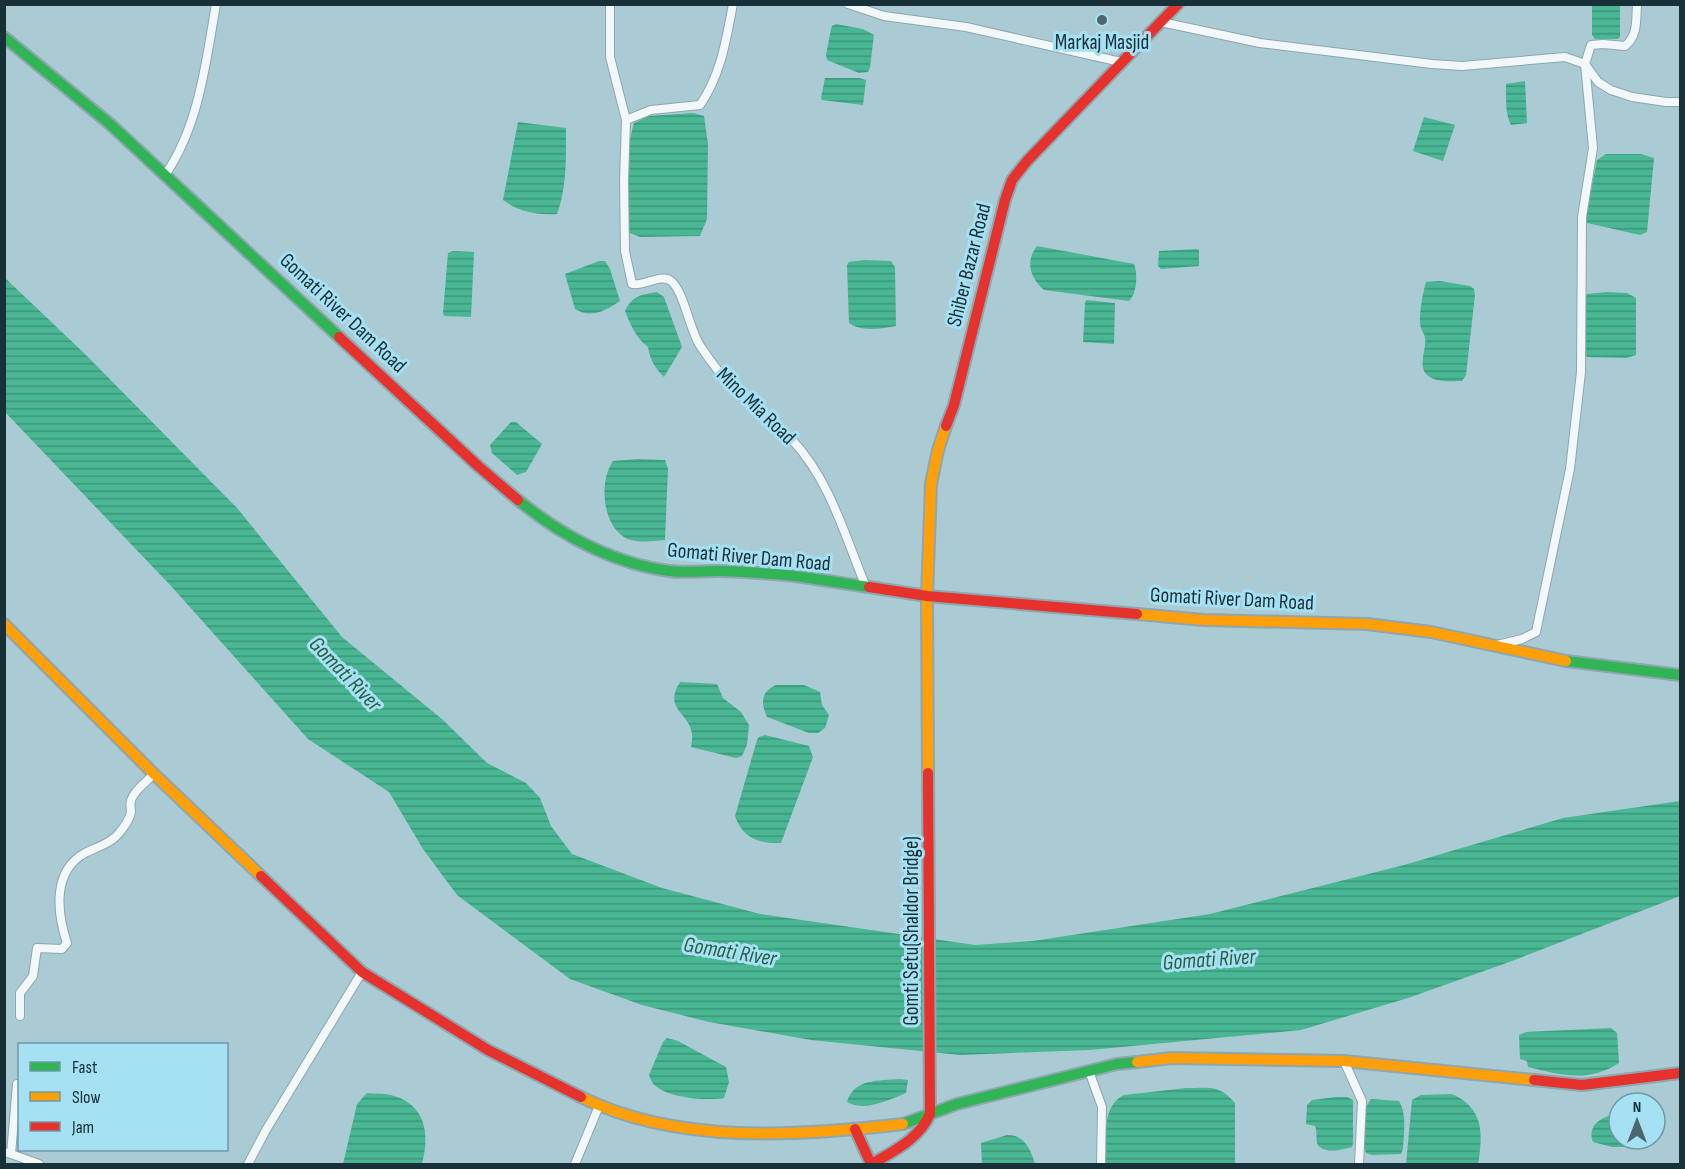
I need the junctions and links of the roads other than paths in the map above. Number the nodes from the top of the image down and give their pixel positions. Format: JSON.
{"nodes":[{"id":1,"x":216,"y":4,"type":"edge"},
{"id":2,"x":610,"y":4,"type":"edge"},
{"id":3,"x":733,"y":4,"type":"edge"},
{"id":4,"x":848,"y":4,"type":"edge"},
{"id":5,"x":1178,"y":4,"type":"edge"},
{"id":6,"x":1637,"y":4,"type":"edge"},
{"id":7,"x":1161,"y":22,"type":"junction"},
{"id":8,"x":4,"y":37,"type":"edge"},
{"id":9,"x":1121,"y":62,"type":"junction"},
{"id":10,"x":1585,"y":64,"type":"junction"},
{"id":11,"x":1680,"y":102,"type":"edge"},
{"id":12,"x":626,"y":120,"type":"junction"},
{"id":13,"x":165,"y":175,"type":"junction"},
{"id":14,"x":866,"y":587,"type":"junction"},
{"id":15,"x":927,"y":596,"type":"junction"},
{"id":16,"x":4,"y":624,"type":"edge"},
{"id":17,"x":1493,"y":646,"type":"junction"},
{"id":18,"x":1680,"y":675,"type":"edge"},
{"id":19,"x":929,"y":765,"type":"joint"},
{"id":20,"x":154,"y":774,"type":"junction"},
{"id":21,"x":362,"y":972,"type":"junction"},
{"id":22,"x":20,"y":1016,"type":"dead end"},
{"id":23,"x":1344,"y":1061,"type":"junction"},
{"id":24,"x":1089,"y":1071,"type":"junction"},
{"id":25,"x":1680,"y":1073,"type":"edge"},
{"id":26,"x":17,"y":1084,"type":"dead end"},
{"id":27,"x":599,"y":1106,"type":"junction"},
{"id":28,"x":930,"y":1114,"type":"junction"},
{"id":29,"x":855,"y":1129,"type":"junction"},
{"id":30,"x":8,"y":1153,"type":"edge"},
{"id":31,"x":39,"y":1164,"type":"edge"},
{"id":32,"x":248,"y":1164,"type":"edge"},
{"id":33,"x":575,"y":1164,"type":"edge"},
{"id":34,"x":871,"y":1164,"type":"edge"},
{"id":35,"x":1101,"y":1164,"type":"edge"},
{"id":36,"x":1359,"y":1164,"type":"edge"}],
"edges":[{"from":1,"to":13,"type":"street"},
{"from":2,"to":12,"type":"street","name":"Mino Mia Road"},
{"from":3,"to":12,"type":"street"},
{"from":4,"to":9,"type":"street"},
{"from":5,"to":7,"type":"street","name":"Shiber Bazar Road"},
{"from":6,"to":10,"type":"street"},
{"from":7,"to":9,"type":"street","name":"Shiber Bazar Road"},
{"from":7,"to":10,"type":"street"},
{"from":8,"to":13,"type":"street","name":"Gomati River Dam Road"},
{"from":9,"to":15,"type":"street","name":"Shiber Bazar Road"},
{"from":10,"to":11,"type":"street"},
{"from":10,"to":17,"type":"street"},
{"from":12,"to":14,"type":"street","name":"Mino Mia Road"},
{"from":13,"to":14,"type":"street","name":"Gomati River Dam Road"},
{"from":14,"to":15,"type":"street","name":"Gomati River Dam Road"},
{"from":15,"to":17,"type":"street","name":"Gomati River Dam Road"},
{"from":15,"to":19,"type":"street","name":"Shiber Bazar Road"},
{"from":16,"to":20,"type":"street"},
{"from":17,"to":18,"type":"street","name":"Gomati River Dam Road"},
{"from":19,"to":28,"type":"street","name":"Gomti Setu(Shaldor Bridge)"},
{"from":20,"to":21,"type":"street"},
{"from":20,"to":22,"type":"street"},
{"from":21,"to":27,"type":"street"},
{"from":21,"to":32,"type":"street"},
{"from":23,"to":24,"type":"street"},
{"from":23,"to":25,"type":"street"},
{"from":23,"to":36,"type":"street"},
{"from":24,"to":28,"type":"street"},
{"from":24,"to":35,"type":"street"},
{"from":26,"to":30,"type":"street"},
{"from":27,"to":29,"type":"street"},
{"from":27,"to":33,"type":"street"},
{"from":28,"to":29,"type":"street"},
{"from":28,"to":34,"type":"street"},
{"from":29,"to":34,"type":"street"},
{"from":30,"to":31,"type":"street"}]}
